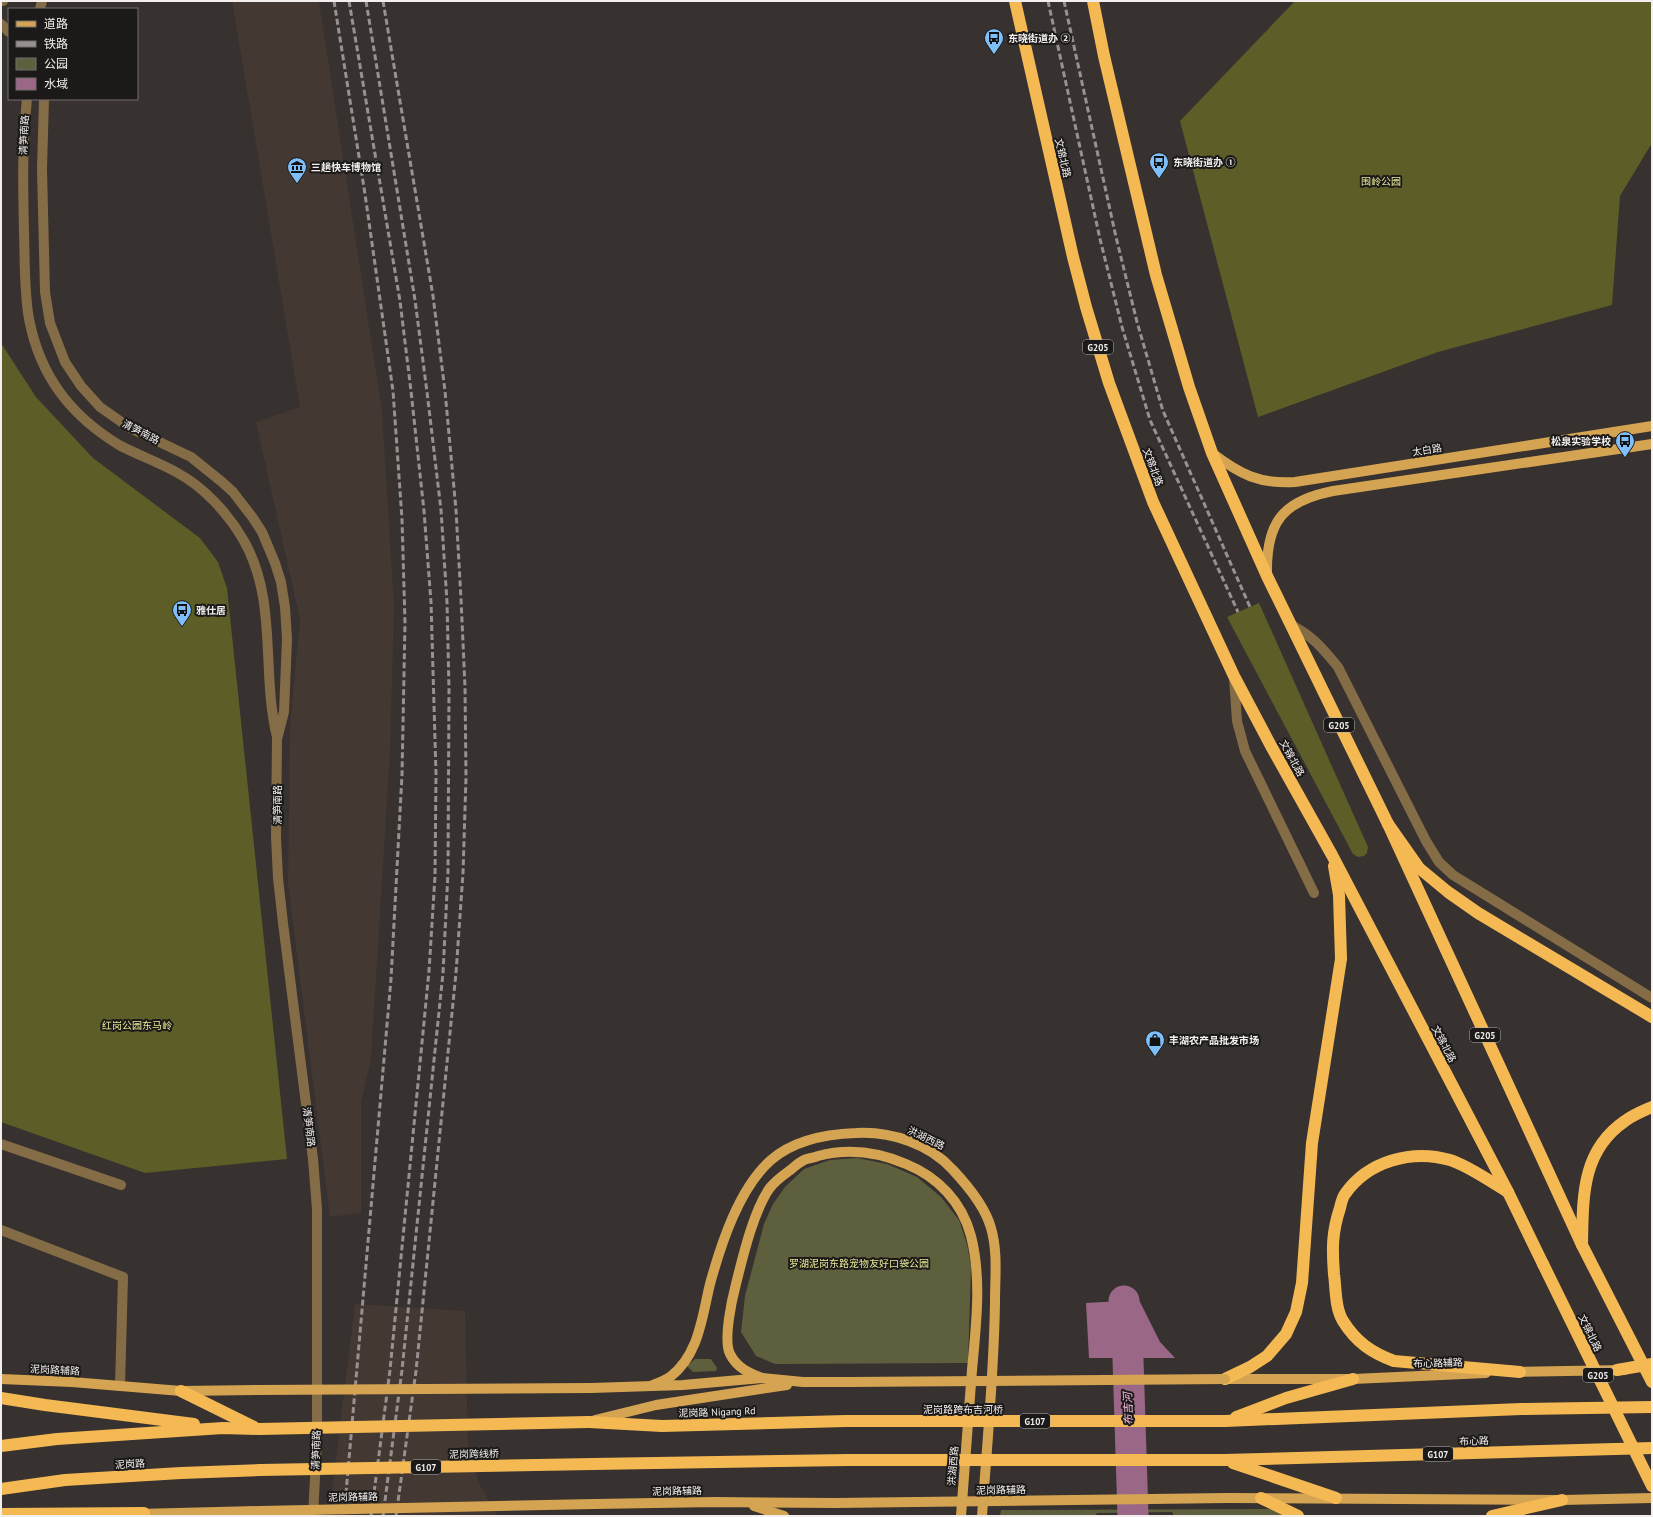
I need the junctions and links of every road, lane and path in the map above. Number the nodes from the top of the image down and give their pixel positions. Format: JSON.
{"nodes":[{"id":1,"x":1015,"y":1,"type":"edge"},
{"id":2,"x":1094,"y":1,"type":"edge"},
{"id":3,"x":27,"y":100,"type":"edge"},
{"id":4,"x":44,"y":100,"type":"edge"},
{"id":5,"x":1652,"y":426,"type":"edge"},
{"id":6,"x":1652,"y":444,"type":"edge"},
{"id":7,"x":1212,"y":453,"type":"junction"},
{"id":8,"x":1267,"y":576,"type":"junction"},
{"id":9,"x":1291,"y":625,"type":"junction"},
{"id":10,"x":1234,"y":676,"type":"junction"},
{"id":11,"x":277,"y":739,"type":"junction"},
{"id":12,"x":1388,"y":824,"type":"junction"},
{"id":13,"x":1332,"y":855,"type":"junction"},
{"id":14,"x":1314,"y":893,"type":"dead end"},
{"id":15,"x":1652,"y":998,"type":"edge"},
{"id":16,"x":1652,"y":1017,"type":"edge"},
{"id":17,"x":1652,"y":1107,"type":"edge"},
{"id":18,"x":1,"y":1144,"type":"edge"},
{"id":19,"x":121,"y":1185,"type":"dead end"},
{"id":20,"x":1508,"y":1192,"type":"junction"},
{"id":21,"x":1,"y":1230,"type":"edge"},
{"id":22,"x":1582,"y":1245,"type":"junction"},
{"id":23,"x":1652,"y":1364,"type":"edge"},
{"id":24,"x":1617,"y":1370,"type":"junction"},
{"id":25,"x":1652,"y":1370,"type":"edge"},
{"id":26,"x":1520,"y":1372,"type":"junction"},
{"id":27,"x":762,"y":1378,"type":"junction"},
{"id":28,"x":1,"y":1379,"type":"edge"},
{"id":29,"x":1225,"y":1379,"type":"junction"},
{"id":30,"x":1353,"y":1379,"type":"junction"},
{"id":31,"x":803,"y":1382,"type":"junction"},
{"id":32,"x":1652,"y":1382,"type":"edge"},
{"id":33,"x":120,"y":1386,"type":"junction"},
{"id":34,"x":652,"y":1386,"type":"junction"},
{"id":35,"x":181,"y":1391,"type":"junction"},
{"id":36,"x":1,"y":1398,"type":"edge"},
{"id":37,"x":1652,"y":1407,"type":"edge"},
{"id":38,"x":846,"y":1421,"type":"joint"},
{"id":39,"x":1225,"y":1421,"type":"junction"},
{"id":40,"x":589,"y":1422,"type":"junction"},
{"id":41,"x":223,"y":1428,"type":"junction"},
{"id":42,"x":259,"y":1429,"type":"junction"},
{"id":43,"x":1,"y":1446,"type":"edge"},
{"id":44,"x":1652,"y":1448,"type":"edge"},
{"id":45,"x":1224,"y":1460,"type":"junction"},
{"id":46,"x":260,"y":1470,"type":"joint"},
{"id":47,"x":1652,"y":1486,"type":"edge"},
{"id":48,"x":1,"y":1489,"type":"edge"},
{"id":49,"x":1261,"y":1498,"type":"junction"},
{"id":50,"x":1336,"y":1498,"type":"junction"},
{"id":51,"x":1652,"y":1498,"type":"edge"},
{"id":52,"x":1562,"y":1500,"type":"junction"},
{"id":53,"x":716,"y":1502,"type":"junction"},
{"id":54,"x":1,"y":1514,"type":"edge"},
{"id":55,"x":144,"y":1514,"type":"junction"},
{"id":56,"x":126,"y":1516,"type":"edge"},
{"id":57,"x":313,"y":1516,"type":"edge"},
{"id":58,"x":784,"y":1516,"type":"edge"},
{"id":59,"x":961,"y":1516,"type":"edge"},
{"id":60,"x":982,"y":1516,"type":"edge"},
{"id":61,"x":1298,"y":1516,"type":"edge"},
{"id":62,"x":1492,"y":1516,"type":"edge"}],
"edges":[{"from":1,"to":10,"type":"highway","name":"文锦北路","number":"G205"},
{"from":2,"to":7,"type":"highway","number":"G205"},
{"from":3,"to":11,"type":"street","name":"清笋南路"},
{"from":4,"to":11,"type":"street","name":"清笋南路"},
{"from":5,"to":7,"type":"main road","name":"太白路"},
{"from":6,"to":8,"type":"main road"},
{"from":7,"to":8,"type":"highway","number":"G205"},
{"from":8,"to":9,"type":"highway","number":"G205"},
{"from":9,"to":12,"type":"highway","number":"G205"},
{"from":9,"to":15,"type":"street"},
{"from":10,"to":13,"type":"highway","name":"文锦北路","number":"G205"},
{"from":10,"to":14,"type":"street"},
{"from":11,"to":57,"type":"street","name":"清笋南路"},
{"from":12,"to":16,"type":"highway","bridge":true},
{"from":12,"to":22,"type":"highway","number":"G205","bridge":true},
{"from":13,"to":20,"type":"highway","name":"文锦北路","number":"G205"},
{"from":13,"to":29,"type":"highway"},
{"from":17,"to":22,"type":"highway"},
{"from":18,"to":19,"type":"street"},
{"from":20,"to":26,"type":"highway"},
{"from":20,"to":47,"type":"highway","name":"文锦北路","number":"G205","bridge":true},
{"from":21,"to":33,"type":"street"},
{"from":22,"to":32,"type":"highway","number":"G205","bridge":true},
{"from":23,"to":24,"type":"highway"},
{"from":24,"to":25,"type":"main road","name":"布心路辅路"},
{"from":24,"to":26,"type":"main road","name":"布心路辅路"},
{"from":26,"to":30,"type":"main road","name":"布心路辅路"},
{"from":27,"to":31,"type":"main road","name":"泥岗路辅路"},
{"from":27,"to":34,"type":"main road","name":"泥岗路辅路"},
{"from":27,"to":59,"type":"main road","name":"洪湖西路"},
{"from":28,"to":33,"type":"main road","name":"泥岗路辅路"},
{"from":29,"to":30,"type":"main road","name":"布心路辅路"},
{"from":29,"to":31,"type":"main road","name":"泥岗路辅路","bridge":true},
{"from":30,"to":39,"type":"highway"},
{"from":31,"to":40,"type":"main road","name":"泥岗路辅路"},
{"from":33,"to":35,"type":"main road","name":"泥岗路辅路"},
{"from":34,"to":35,"type":"main road","name":"泥岗路辅路","bridge":true},
{"from":34,"to":60,"type":"main road","name":"洪湖西路"},
{"from":35,"to":42,"type":"highway"},
{"from":36,"to":41,"type":"highway"},
{"from":37,"to":39,"type":"highway","number":"G107"},
{"from":38,"to":39,"type":"highway","name":"泥岗路跨布吉河桥","number":"G107","bridge":true},
{"from":38,"to":40,"type":"highway","name":"泥岗路 Nigang Rd","number":"G107"},
{"from":40,"to":42,"type":"highway","number":"G107","bridge":true},
{"from":41,"to":42,"type":"highway","number":"G107"},
{"from":41,"to":43,"type":"highway","number":"G107"},
{"from":44,"to":45,"type":"highway","name":"布心路","number":"G107"},
{"from":45,"to":46,"type":"highway","name":"泥岗跨线桥","number":"G107","bridge":true},
{"from":45,"to":50,"type":"highway"},
{"from":46,"to":48,"type":"highway","name":"泥岗路","number":"G107"},
{"from":49,"to":50,"type":"main road"},
{"from":49,"to":53,"type":"main road","name":"泥岗路辅路","bridge":true},
{"from":49,"to":61,"type":"highway"},
{"from":50,"to":52,"type":"main road"},
{"from":51,"to":52,"type":"main road"},
{"from":52,"to":62,"type":"highway"},
{"from":53,"to":55,"type":"main road","name":"泥岗路辅路","bridge":true},
{"from":53,"to":58,"type":"main road"},
{"from":54,"to":55,"type":"highway"},
{"from":55,"to":56,"type":"main road","name":"泥岗路辅路"}]}
